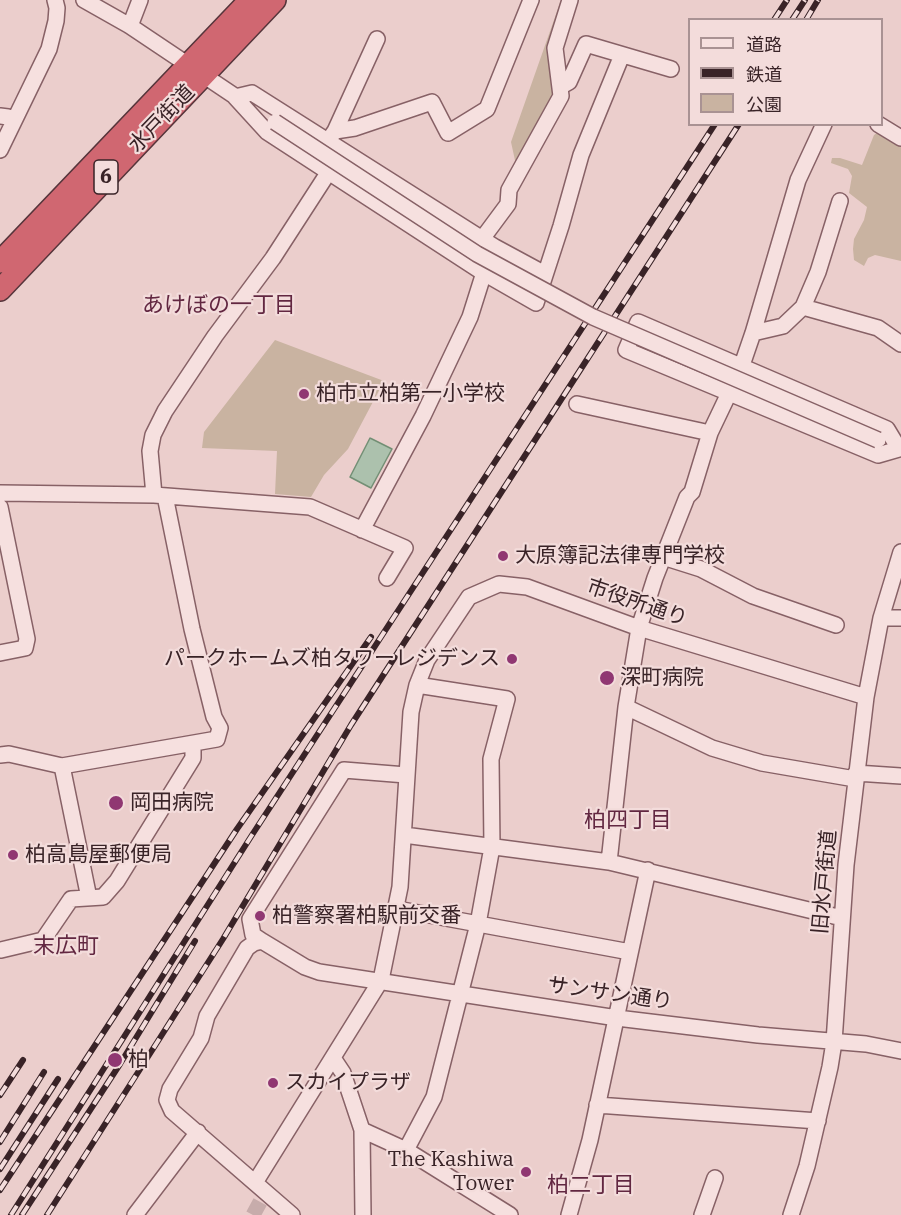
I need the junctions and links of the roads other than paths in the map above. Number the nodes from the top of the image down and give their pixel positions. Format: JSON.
{"nodes":[{"id":1,"x":55,"y":0,"type":"edge"},
{"id":2,"x":84,"y":0,"type":"edge"},
{"id":3,"x":140,"y":0,"type":"edge"},
{"id":4,"x":250,"y":0,"type":"edge"},
{"id":5,"x":275,"y":0,"type":"edge"},
{"id":6,"x":531,"y":0,"type":"edge"},
{"id":7,"x":570,"y":0,"type":"edge"},
{"id":8,"x":130,"y":26,"type":"junction"},
{"id":9,"x":377,"y":39,"type":"dead end"},
{"id":10,"x":622,"y":55,"type":"junction"},
{"id":11,"x":671,"y":69,"type":"dead end"},
{"id":12,"x":195,"y":70,"type":"junction"},
{"id":13,"x":560,"y":87,"type":"junction"},
{"id":14,"x":235,"y":97,"type":"junction"},
{"id":15,"x":7,"y":119,"type":"edge"},
{"id":16,"x":823,"y":126,"type":"edge"},
{"id":17,"x":881,"y":126,"type":"edge"},
{"id":18,"x":332,"y":136,"type":"junction"},
{"id":19,"x":901,"y":138,"type":"edge"},
{"id":20,"x":0,"y":150,"type":"edge"},
{"id":21,"x":328,"y":173,"type":"junction"},
{"id":22,"x":840,"y":201,"type":"dead end"},
{"id":23,"x":488,"y":243,"type":"junction"},
{"id":24,"x":0,"y":262,"type":"edge"},
{"id":25,"x":482,"y":272,"type":"junction"},
{"id":26,"x":545,"y":274,"type":"junction"},
{"id":27,"x":0,"y":290,"type":"edge"},
{"id":28,"x":803,"y":307,"type":"junction"},
{"id":29,"x":753,"y":333,"type":"junction"},
{"id":30,"x":901,"y":344,"type":"edge"},
{"id":31,"x":741,"y":368,"type":"junction"},
{"id":32,"x":729,"y":393,"type":"junction"},
{"id":33,"x":577,"y":404,"type":"dead end"},
{"id":34,"x":710,"y":433,"type":"junction"},
{"id":35,"x":900,"y":450,"type":"edge"},
{"id":36,"x":0,"y":493,"type":"edge"},
{"id":37,"x":160,"y":495,"type":"junction"},
{"id":38,"x":0,"y":507,"type":"edge"},
{"id":39,"x":362,"y":530,"type":"junction"},
{"id":40,"x":901,"y":552,"type":"edge"},
{"id":41,"x":663,"y":557,"type":"junction"},
{"id":42,"x":387,"y":578,"type":"dead end"},
{"id":43,"x":881,"y":618,"type":"junction"},
{"id":44,"x":901,"y":618,"type":"edge"},
{"id":45,"x":836,"y":625,"type":"dead end"},
{"id":46,"x":639,"y":627,"type":"junction"},
{"id":47,"x":0,"y":653,"type":"edge"},
{"id":48,"x":417,"y":685,"type":"junction"},
{"id":49,"x":866,"y":697,"type":"junction"},
{"id":50,"x":626,"y":707,"type":"junction"},
{"id":51,"x":193,"y":744,"type":"junction"},
{"id":52,"x":0,"y":755,"type":"edge"},
{"id":53,"x":62,"y":766,"type":"junction"},
{"id":54,"x":406,"y":775,"type":"junction"},
{"id":55,"x":855,"y":776,"type":"junction"},
{"id":56,"x":901,"y":776,"type":"edge"},
{"id":57,"x":404,"y":835,"type":"junction"},
{"id":58,"x":492,"y":847,"type":"junction"},
{"id":59,"x":609,"y":862,"type":"junction"},
{"id":60,"x":648,"y":870,"type":"junction"},
{"id":61,"x":89,"y":898,"type":"junction"},
{"id":62,"x":397,"y":909,"type":"junction"},
{"id":63,"x":842,"y":918,"type":"junction"},
{"id":64,"x":478,"y":924,"type":"junction"},
{"id":65,"x":262,"y":941,"type":"junction"},
{"id":66,"x":0,"y":948,"type":"edge"},
{"id":67,"x":630,"y":952,"type":"junction"},
{"id":68,"x":0,"y":955,"type":"edge"},
{"id":69,"x":381,"y":980,"type":"junction"},
{"id":70,"x":463,"y":993,"type":"junction"},
{"id":71,"x":617,"y":1018,"type":"junction"},
{"id":72,"x":834,"y":1042,"type":"junction"},
{"id":73,"x":901,"y":1051,"type":"edge"},
{"id":74,"x":333,"y":1058,"type":"junction"},
{"id":75,"x":597,"y":1105,"type":"junction"},
{"id":76,"x":818,"y":1121,"type":"junction"},
{"id":77,"x":362,"y":1130,"type":"junction"},
{"id":78,"x":198,"y":1132,"type":"junction"},
{"id":79,"x":405,"y":1150,"type":"junction"},
{"id":80,"x":715,"y":1178,"type":"dead end"},
{"id":81,"x":256,"y":1181,"type":"junction"},
{"id":82,"x":135,"y":1215,"type":"edge"},
{"id":83,"x":292,"y":1215,"type":"edge"},
{"id":84,"x":363,"y":1215,"type":"edge"},
{"id":85,"x":510,"y":1215,"type":"edge"},
{"id":86,"x":569,"y":1215,"type":"edge"},
{"id":87,"x":702,"y":1215,"type":"edge"},
{"id":88,"x":791,"y":1215,"type":"edge"}],
"edges":[{"from":1,"to":15,"type":"street"},
{"from":2,"to":8,"type":"street"},
{"from":3,"to":8,"type":"street"},
{"from":4,"to":12,"type":"highway","name":"水戸街道","number":"6"},
{"from":5,"to":12,"type":"highway","name":"水戸街道","number":"6"},
{"from":6,"to":18,"type":"street"},
{"from":7,"to":13,"type":"street"},
{"from":8,"to":12,"type":"street"},
{"from":9,"to":18,"type":"street"},
{"from":10,"to":11,"type":"street"},
{"from":10,"to":13,"type":"street"},
{"from":10,"to":26,"type":"street"},
{"from":12,"to":14,"type":"street"},
{"from":12,"to":24,"type":"highway","name":"水戸街道","number":"6"},
{"from":12,"to":27,"type":"highway","name":"水戸街道","number":"6"},
{"from":13,"to":23,"type":"street"},
{"from":14,"to":18,"type":"street"},
{"from":14,"to":21,"type":"street"},
{"from":14,"to":35,"type":"street","bridge":true},
{"from":15,"to":20,"type":"street"},
{"from":16,"to":29,"type":"street"},
{"from":17,"to":19,"type":"street"},
{"from":18,"to":23,"type":"street"},
{"from":21,"to":25,"type":"street"},
{"from":21,"to":37,"type":"street"},
{"from":22,"to":28,"type":"street"},
{"from":23,"to":25,"type":"street"},
{"from":23,"to":26,"type":"street"},
{"from":25,"to":26,"type":"street"},
{"from":25,"to":39,"type":"street"},
{"from":28,"to":29,"type":"street"},
{"from":28,"to":30,"type":"street"},
{"from":29,"to":31,"type":"street"},
{"from":31,"to":32,"type":"street"},
{"from":31,"to":32,"type":"street"},
{"from":31,"to":35,"type":"street"},
{"from":32,"to":34,"type":"street"},
{"from":32,"to":35,"type":"street"},
{"from":33,"to":34,"type":"street"},
{"from":34,"to":41,"type":"street"},
{"from":36,"to":37,"type":"street"},
{"from":37,"to":39,"type":"street"},
{"from":37,"to":51,"type":"street"},
{"from":38,"to":47,"type":"street"},
{"from":39,"to":42,"type":"street"},
{"from":40,"to":43,"type":"street","name":"旧水戸街道"},
{"from":41,"to":45,"type":"street"},
{"from":41,"to":46,"type":"street"},
{"from":43,"to":44,"type":"street"},
{"from":43,"to":49,"type":"street","name":"旧水戸街道"},
{"from":46,"to":48,"type":"street","name":"市役所通り"},
{"from":46,"to":49,"type":"street","name":"市役所通り"},
{"from":46,"to":50,"type":"street"},
{"from":48,"to":54,"type":"street","name":"市役所通り"},
{"from":48,"to":58,"type":"street"},
{"from":49,"to":55,"type":"street","name":"旧水戸街道"},
{"from":50,"to":55,"type":"street"},
{"from":50,"to":59,"type":"street"},
{"from":51,"to":53,"type":"street"},
{"from":51,"to":61,"type":"street"},
{"from":52,"to":53,"type":"street"},
{"from":53,"to":61,"type":"street"},
{"from":54,"to":57,"type":"street","name":"市役所通り"},
{"from":54,"to":65,"type":"street"},
{"from":55,"to":56,"type":"street"},
{"from":55,"to":63,"type":"street","name":"旧水戸街道"},
{"from":57,"to":58,"type":"street"},
{"from":57,"to":62,"type":"street","name":"市役所通り"},
{"from":58,"to":59,"type":"street"},
{"from":58,"to":64,"type":"street"},
{"from":59,"to":60,"type":"street"},
{"from":60,"to":63,"type":"street"},
{"from":60,"to":67,"type":"street"},
{"from":61,"to":66,"type":"street"},
{"from":62,"to":64,"type":"street"},
{"from":62,"to":69,"type":"street","name":"市役所通り"},
{"from":63,"to":72,"type":"street","name":"旧水戸街道"},
{"from":64,"to":67,"type":"street"},
{"from":64,"to":70,"type":"street"},
{"from":65,"to":69,"type":"street","name":"サンサン通り"},
{"from":65,"to":78,"type":"street"},
{"from":66,"to":68,"type":"street"},
{"from":67,"to":71,"type":"street"},
{"from":69,"to":70,"type":"street","name":"サンサン通り"},
{"from":69,"to":74,"type":"street","name":"市役所通り"},
{"from":70,"to":71,"type":"street","name":"サンサン通り"},
{"from":70,"to":79,"type":"street"},
{"from":71,"to":72,"type":"street","name":"サンサン通り"},
{"from":71,"to":75,"type":"street"},
{"from":72,"to":73,"type":"street","name":"サンサン通り"},
{"from":72,"to":76,"type":"street","name":"旧水戸街道"},
{"from":74,"to":77,"type":"street"},
{"from":74,"to":81,"type":"street","name":"市役所通り"},
{"from":75,"to":76,"type":"street"},
{"from":75,"to":86,"type":"street"},
{"from":76,"to":88,"type":"street","name":"旧水戸街道"},
{"from":77,"to":79,"type":"street"},
{"from":77,"to":84,"type":"street"},
{"from":78,"to":81,"type":"street"},
{"from":78,"to":82,"type":"street"},
{"from":79,"to":85,"type":"street"},
{"from":80,"to":87,"type":"street"},
{"from":81,"to":83,"type":"street"}]}
